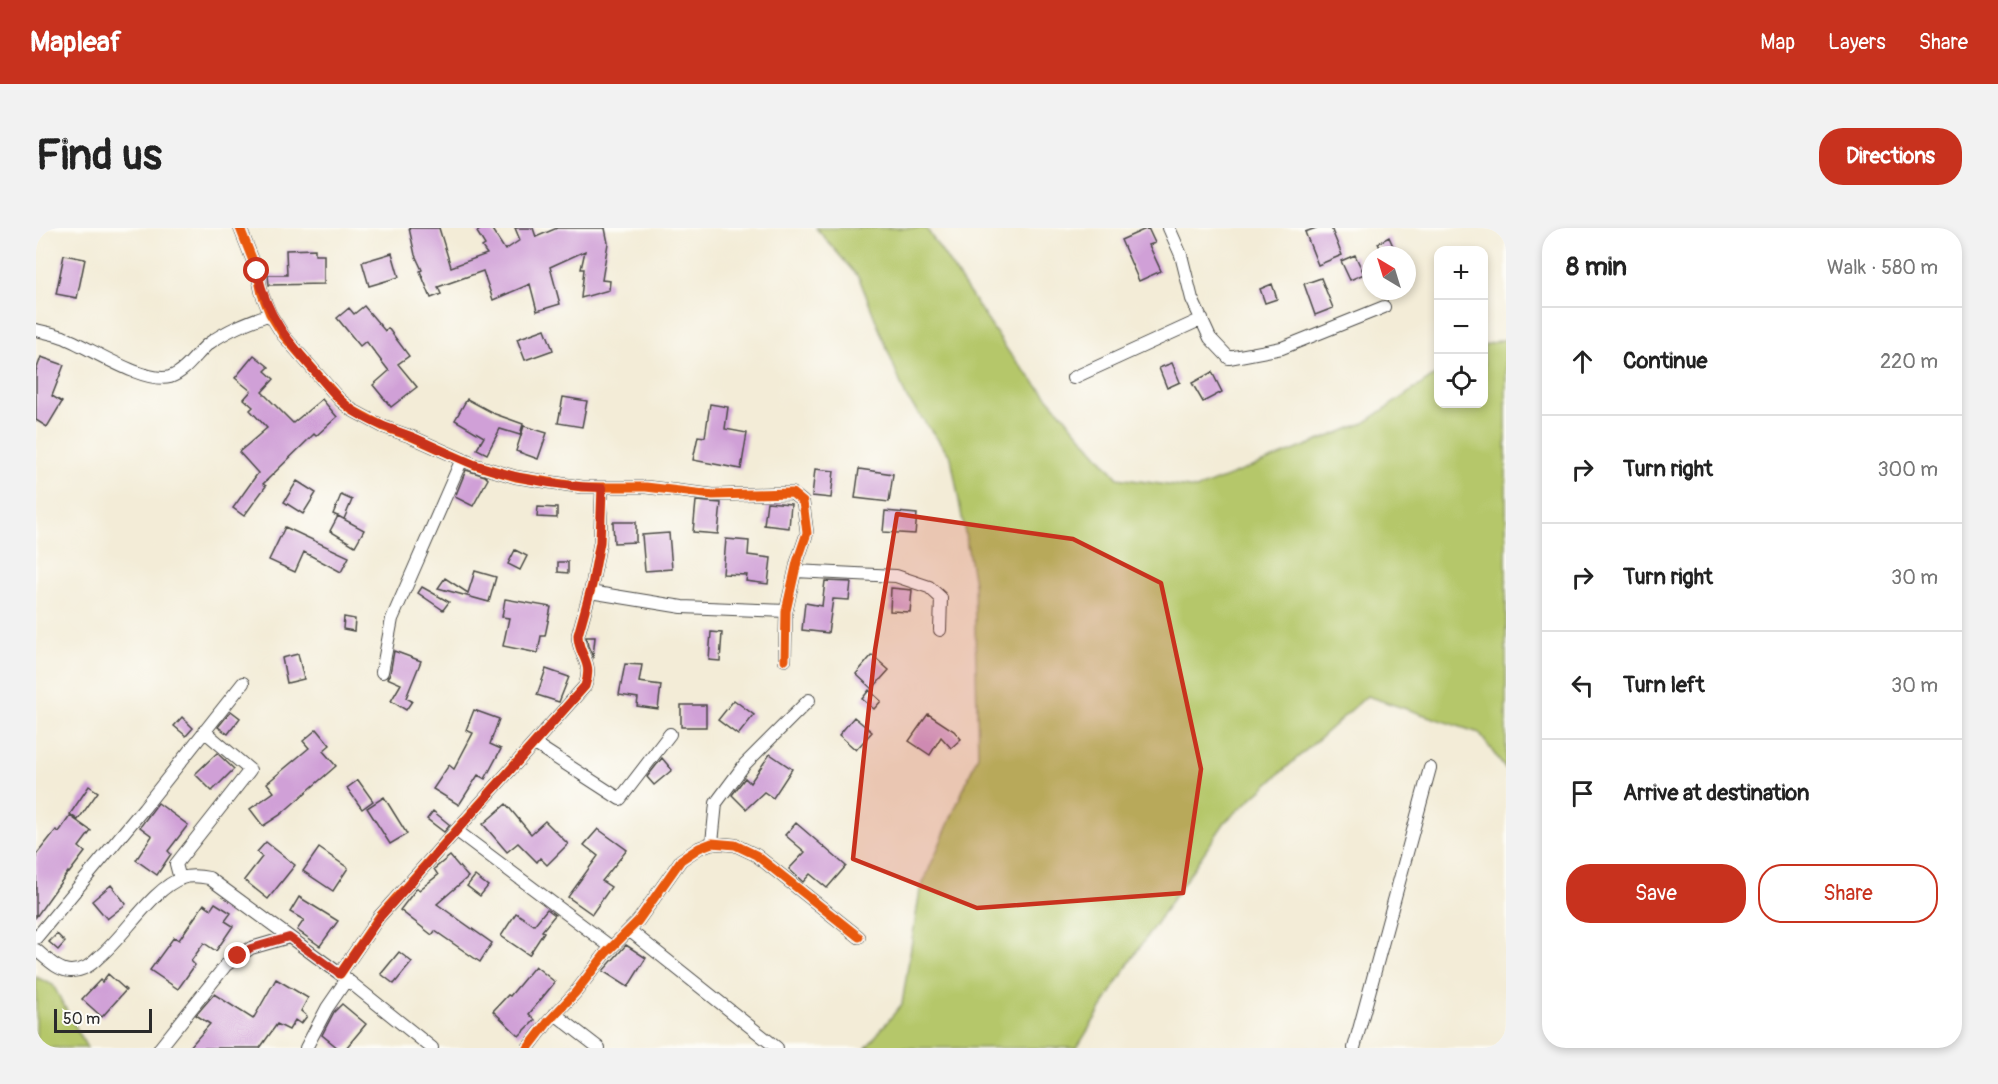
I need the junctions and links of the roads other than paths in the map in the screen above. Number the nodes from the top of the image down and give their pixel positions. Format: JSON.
{"nodes":[{"id":1,"x":240,"y":228,"type":"edge"},
{"id":2,"x":1169,"y":228,"type":"edge"},
{"id":3,"x":1384,"y":307,"type":"dead end"},
{"id":4,"x":270,"y":314,"type":"junction"},
{"id":5,"x":1202,"y":319,"type":"junction"},
{"id":6,"x":36,"y":330,"type":"edge"},
{"id":7,"x":1073,"y":378,"type":"dead end"},
{"id":8,"x":462,"y":459,"type":"junction"},
{"id":9,"x":602,"y":488,"type":"junction"},
{"id":10,"x":795,"y":571,"type":"junction"},
{"id":11,"x":590,"y":592,"type":"junction"},
{"id":12,"x":786,"y":611,"type":"junction"},
{"id":13,"x":940,"y":630,"type":"dead end"},
{"id":14,"x":785,"y":660,"type":"dead end"},
{"id":15,"x":382,"y":672,"type":"dead end"},
{"id":16,"x":243,"y":682,"type":"dead end"},
{"id":17,"x":809,"y":700,"type":"dead end"},
{"id":18,"x":204,"y":731,"type":"junction"},
{"id":19,"x":670,"y":734,"type":"dead end"},
{"id":20,"x":535,"y":744,"type":"junction"},
{"id":21,"x":1430,"y":768,"type":"dead end"},
{"id":22,"x":457,"y":831,"type":"junction"},
{"id":23,"x":711,"y":843,"type":"junction"},
{"id":24,"x":180,"y":879,"type":"junction"},
{"id":25,"x":629,"y":930,"type":"junction"},
{"id":26,"x":289,"y":937,"type":"junction"},
{"id":27,"x":859,"y":937,"type":"dead end"},
{"id":28,"x":36,"y":938,"type":"edge"},
{"id":29,"x":612,"y":947,"type":"junction"},
{"id":30,"x":36,"y":950,"type":"edge"},
{"id":31,"x":343,"y":976,"type":"junction"},
{"id":32,"x":555,"y":1014,"type":"junction"},
{"id":33,"x":418,"y":1037,"type":"junction"},
{"id":34,"x":160,"y":1048,"type":"edge"},
{"id":35,"x":306,"y":1048,"type":"edge"},
{"id":36,"x":410,"y":1048,"type":"edge"},
{"id":37,"x":432,"y":1048,"type":"edge"},
{"id":38,"x":528,"y":1048,"type":"edge"},
{"id":39,"x":599,"y":1048,"type":"edge"},
{"id":40,"x":777,"y":1048,"type":"edge"},
{"id":41,"x":1354,"y":1048,"type":"edge"}],
"edges":[{"from":1,"to":4,"type":"street"},
{"from":2,"to":5,"type":"street"},
{"from":3,"to":5,"type":"street"},
{"from":4,"to":6,"type":"street"},
{"from":4,"to":8,"type":"street"},
{"from":5,"to":7,"type":"street"},
{"from":8,"to":9,"type":"street"},
{"from":8,"to":15,"type":"street"},
{"from":9,"to":10,"type":"street"},
{"from":9,"to":11,"type":"street"},
{"from":10,"to":12,"type":"street"},
{"from":10,"to":13,"type":"street"},
{"from":11,"to":12,"type":"street"},
{"from":11,"to":20,"type":"street"},
{"from":12,"to":14,"type":"street"},
{"from":16,"to":18,"type":"street"},
{"from":17,"to":23,"type":"street"},
{"from":18,"to":24,"type":"street"},
{"from":18,"to":28,"type":"street"},
{"from":19,"to":20,"type":"street"},
{"from":20,"to":22,"type":"street"},
{"from":21,"to":41,"type":"street"},
{"from":22,"to":29,"type":"street"},
{"from":22,"to":31,"type":"street"},
{"from":23,"to":25,"type":"street"},
{"from":23,"to":27,"type":"street"},
{"from":24,"to":26,"type":"street"},
{"from":24,"to":30,"type":"street"},
{"from":25,"to":29,"type":"street"},
{"from":25,"to":40,"type":"street"},
{"from":26,"to":31,"type":"street"},
{"from":26,"to":34,"type":"street"},
{"from":29,"to":32,"type":"street"},
{"from":31,"to":33,"type":"street"},
{"from":31,"to":35,"type":"street"},
{"from":32,"to":38,"type":"street"},
{"from":32,"to":39,"type":"street"},
{"from":33,"to":36,"type":"street"},
{"from":33,"to":37,"type":"street"}]}
